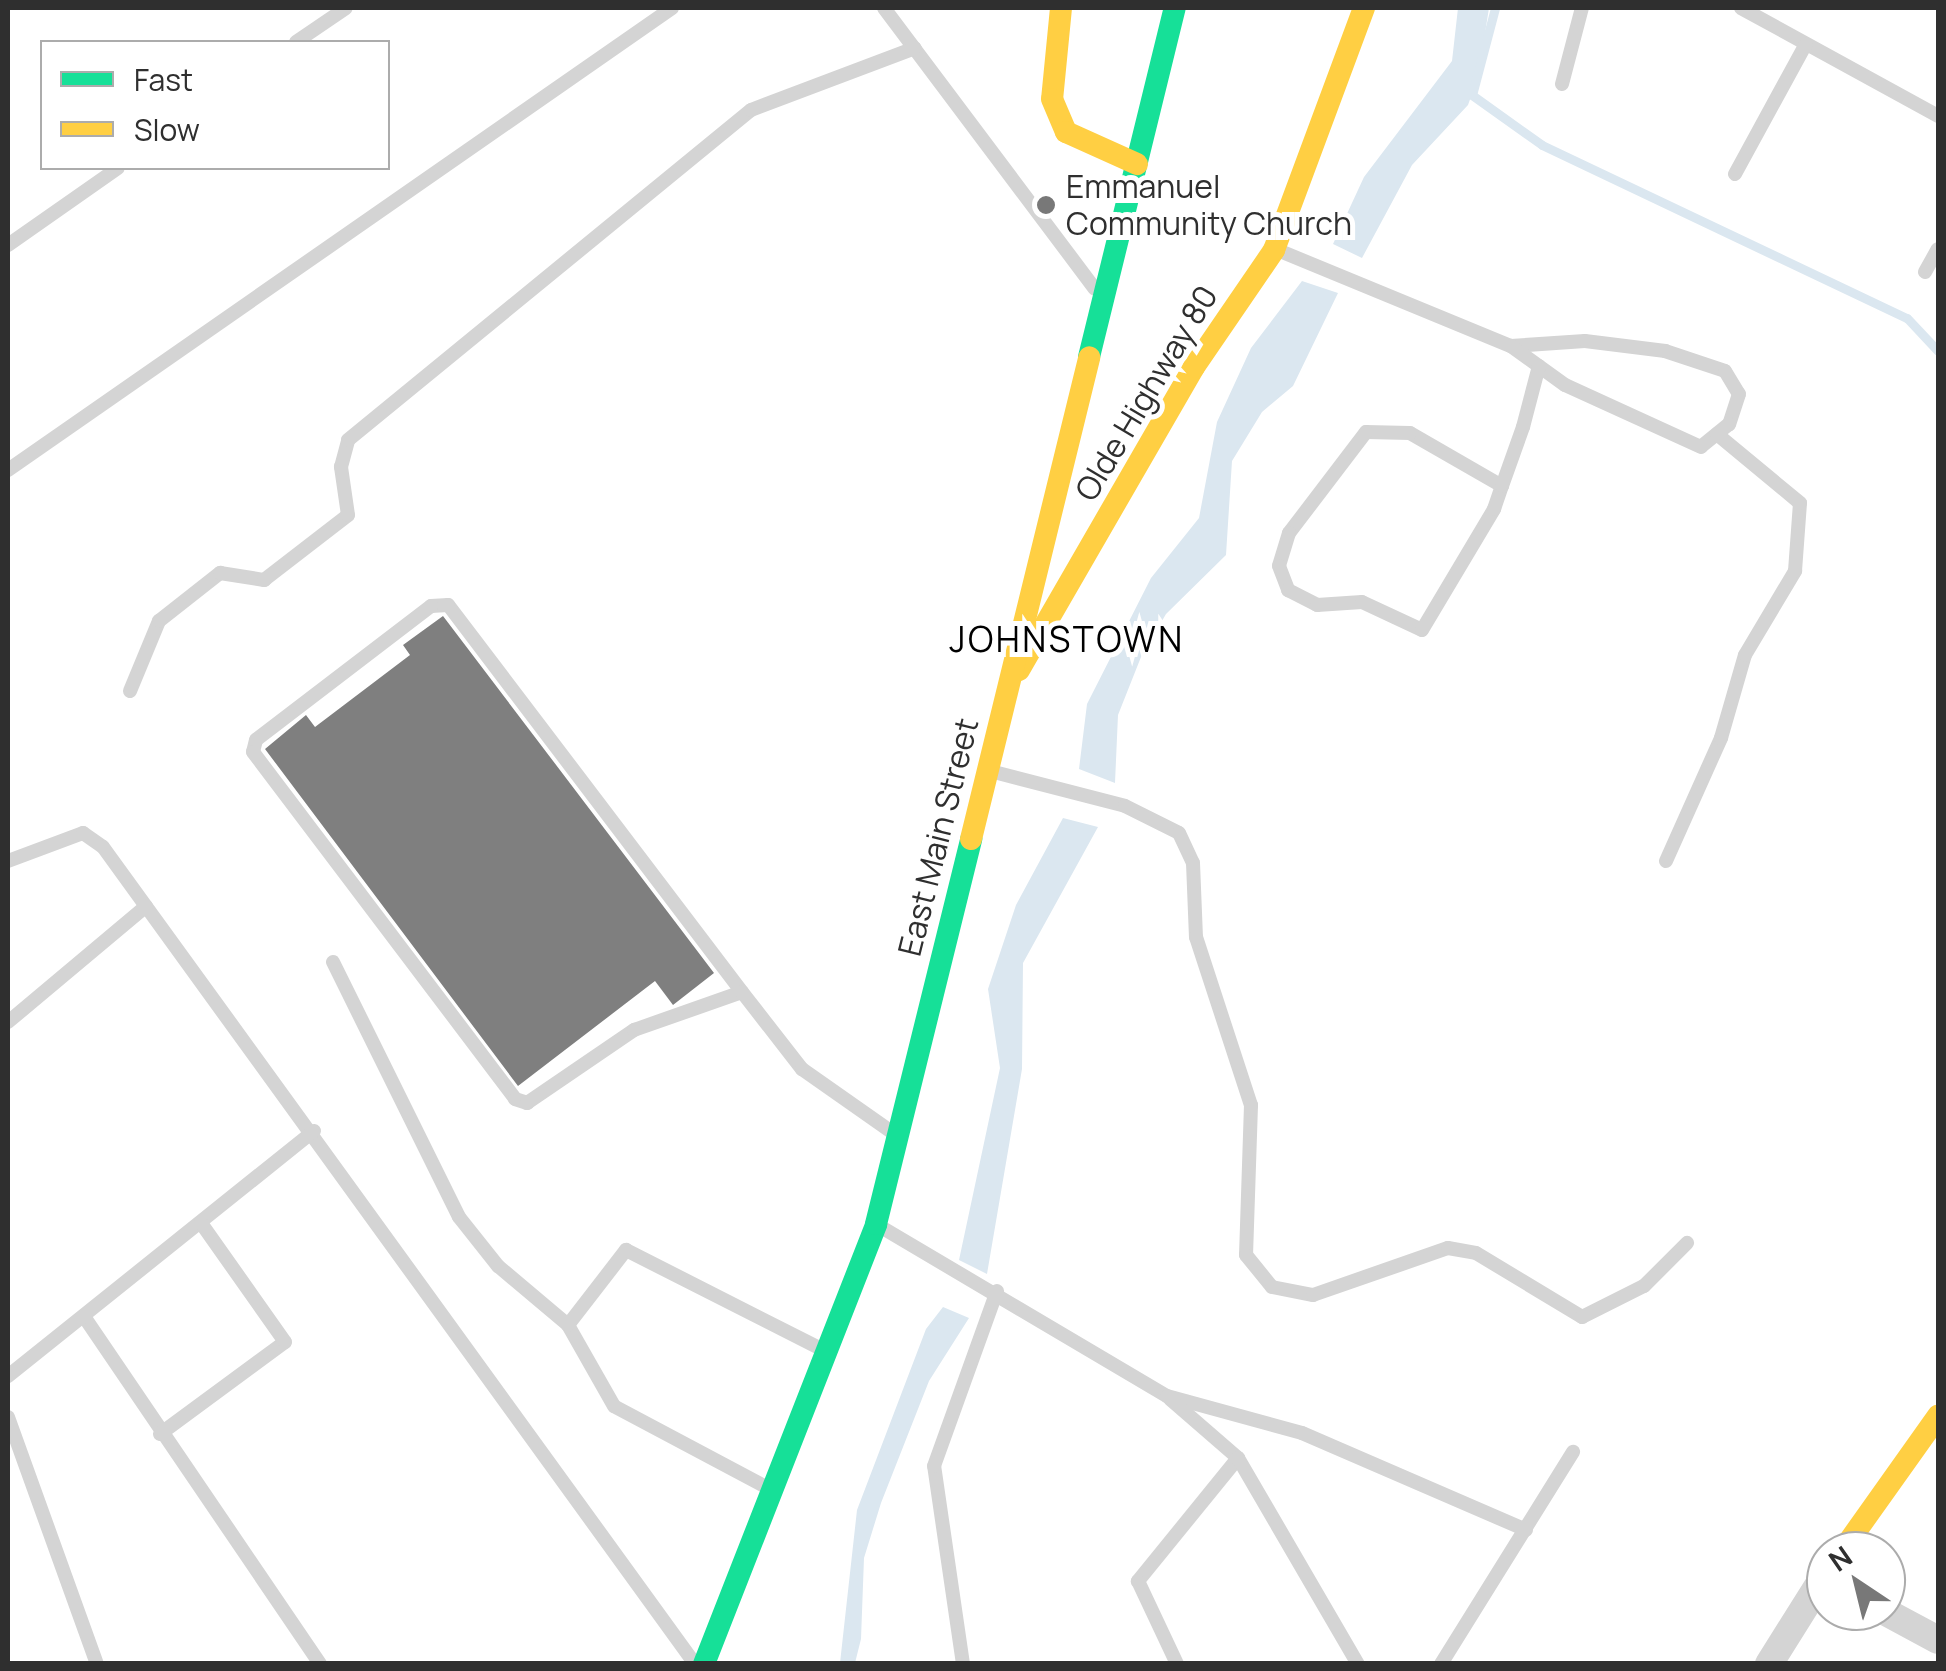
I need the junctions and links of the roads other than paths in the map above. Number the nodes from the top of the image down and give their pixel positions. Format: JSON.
{"nodes":[{"id":1,"x":346,"y":8,"type":"edge"},
{"id":2,"x":672,"y":8,"type":"edge"},
{"id":3,"x":884,"y":8,"type":"edge"},
{"id":4,"x":1061,"y":8,"type":"edge"},
{"id":5,"x":1175,"y":8,"type":"edge"},
{"id":6,"x":1364,"y":8,"type":"edge"},
{"id":7,"x":1582,"y":8,"type":"edge"},
{"id":8,"x":1742,"y":8,"type":"edge"},
{"id":9,"x":299,"y":40,"type":"edge"},
{"id":10,"x":1806,"y":44,"type":"junction"},
{"id":11,"x":914,"y":48,"type":"junction"},
{"id":12,"x":1562,"y":84,"type":"dead end"},
{"id":13,"x":1938,"y":116,"type":"edge"},
{"id":14,"x":1138,"y":164,"type":"junction"},
{"id":15,"x":115,"y":170,"type":"edge"},
{"id":16,"x":1735,"y":174,"type":"dead end"},
{"id":17,"x":8,"y":245,"type":"edge"},
{"id":18,"x":1938,"y":249,"type":"edge"},
{"id":19,"x":1274,"y":250,"type":"junction"},
{"id":20,"x":1925,"y":272,"type":"dead end"},
{"id":21,"x":1105,"y":302,"type":"junction"},
{"id":22,"x":1511,"y":346,"type":"junction"},
{"id":23,"x":1539,"y":366,"type":"junction"},
{"id":24,"x":1717,"y":434,"type":"junction"},
{"id":25,"x":8,"y":470,"type":"edge"},
{"id":26,"x":1502,"y":486,"type":"junction"},
{"id":27,"x":130,"y":690,"type":"dead end"},
{"id":28,"x":1007,"y":691,"type":"junction"},
{"id":29,"x":989,"y":771,"type":"junction"},
{"id":30,"x":8,"y":861,"type":"edge"},
{"id":31,"x":1666,"y":861,"type":"dead end"},
{"id":32,"x":146,"y":906,"type":"junction"},
{"id":33,"x":333,"y":962,"type":"dead end"},
{"id":34,"x":742,"y":992,"type":"junction"},
{"id":35,"x":8,"y":1022,"type":"edge"},
{"id":36,"x":314,"y":1131,"type":"junction"},
{"id":37,"x":898,"y":1136,"type":"junction"},
{"id":38,"x":202,"y":1224,"type":"junction"},
{"id":39,"x":876,"y":1224,"type":"junction"},
{"id":40,"x":1687,"y":1243,"type":"dead end"},
{"id":41,"x":997,"y":1291,"type":"junction"},
{"id":42,"x":85,"y":1318,"type":"junction"},
{"id":43,"x":568,"y":1325,"type":"junction"},
{"id":44,"x":831,"y":1354,"type":"junction"},
{"id":45,"x":8,"y":1376,"type":"edge"},
{"id":46,"x":1167,"y":1396,"type":"junction"},
{"id":47,"x":1938,"y":1416,"type":"edge"},
{"id":48,"x":8,"y":1417,"type":"edge"},
{"id":49,"x":160,"y":1434,"type":"junction"},
{"id":50,"x":1573,"y":1452,"type":"dead end"},
{"id":51,"x":1238,"y":1458,"type":"junction"},
{"id":52,"x":775,"y":1492,"type":"junction"},
{"id":53,"x":1526,"y":1530,"type":"junction"},
{"id":54,"x":1856,"y":1531,"type":"edge"},
{"id":55,"x":1806,"y":1606,"type":"edge"},
{"id":56,"x":1906,"y":1623,"type":"edge"},
{"id":57,"x":1938,"y":1640,"type":"edge"},
{"id":58,"x":97,"y":1664,"type":"edge"},
{"id":59,"x":320,"y":1664,"type":"edge"},
{"id":60,"x":694,"y":1664,"type":"edge"},
{"id":61,"x":704,"y":1664,"type":"edge"},
{"id":62,"x":963,"y":1664,"type":"edge"},
{"id":63,"x":1177,"y":1664,"type":"edge"},
{"id":64,"x":1358,"y":1664,"type":"edge"},
{"id":65,"x":1442,"y":1664,"type":"edge"},
{"id":66,"x":1770,"y":1664,"type":"edge"}],
"edges":[{"from":1,"to":9,"type":"lane"},
{"from":2,"to":25,"type":"lane"},
{"from":3,"to":11,"type":"lane"},
{"from":4,"to":14,"type":"main road"},
{"from":5,"to":14,"type":"main road","name":"East Main Street"},
{"from":6,"to":19,"type":"main road","name":"Olde Highway 80"},
{"from":7,"to":12,"type":"lane"},
{"from":8,"to":10,"type":"lane"},
{"from":10,"to":13,"type":"lane"},
{"from":10,"to":16,"type":"lane"},
{"from":11,"to":21,"type":"lane"},
{"from":11,"to":27,"type":"lane"},
{"from":14,"to":21,"type":"main road","name":"East Main Street"},
{"from":15,"to":17,"type":"lane"},
{"from":18,"to":20,"type":"lane"},
{"from":19,"to":22,"type":"lane"},
{"from":19,"to":28,"type":"main road","name":"Olde Highway 80"},
{"from":21,"to":28,"type":"main road","name":"East Main Street"},
{"from":22,"to":23,"type":"lane"},
{"from":22,"to":24,"type":"lane"},
{"from":23,"to":24,"type":"lane"},
{"from":23,"to":26,"type":"lane"},
{"from":24,"to":31,"type":"lane"},
{"from":26,"to":26,"type":"lane"},
{"from":28,"to":29,"type":"main road","name":"East Main Street"},
{"from":29,"to":37,"type":"main road","name":"East Main Street"},
{"from":29,"to":40,"type":"lane"},
{"from":30,"to":32,"type":"lane"},
{"from":32,"to":35,"type":"lane"},
{"from":32,"to":36,"type":"lane"},
{"from":33,"to":43,"type":"lane"},
{"from":34,"to":34,"type":"lane"},
{"from":34,"to":37,"type":"lane"},
{"from":36,"to":38,"type":"lane"},
{"from":36,"to":60,"type":"lane"},
{"from":37,"to":39,"type":"main road","name":"East Main Street"},
{"from":38,"to":42,"type":"lane"},
{"from":38,"to":49,"type":"lane"},
{"from":39,"to":41,"type":"lane"},
{"from":39,"to":44,"type":"main road","name":"East Main Street"},
{"from":41,"to":46,"type":"lane"},
{"from":41,"to":62,"type":"lane"},
{"from":42,"to":45,"type":"lane"},
{"from":42,"to":49,"type":"lane"},
{"from":43,"to":44,"type":"lane"},
{"from":43,"to":52,"type":"lane"},
{"from":44,"to":52,"type":"main road","name":"East Main Street"},
{"from":46,"to":51,"type":"lane"},
{"from":46,"to":53,"type":"lane"},
{"from":47,"to":54,"type":"main road"},
{"from":48,"to":58,"type":"lane"},
{"from":49,"to":59,"type":"lane"},
{"from":50,"to":53,"type":"lane"},
{"from":51,"to":63,"type":"lane"},
{"from":51,"to":64,"type":"lane"},
{"from":52,"to":61,"type":"main road","name":"East Main Street"},
{"from":53,"to":65,"type":"lane"},
{"from":55,"to":66,"type":"street"},
{"from":56,"to":57,"type":"street"}]}
